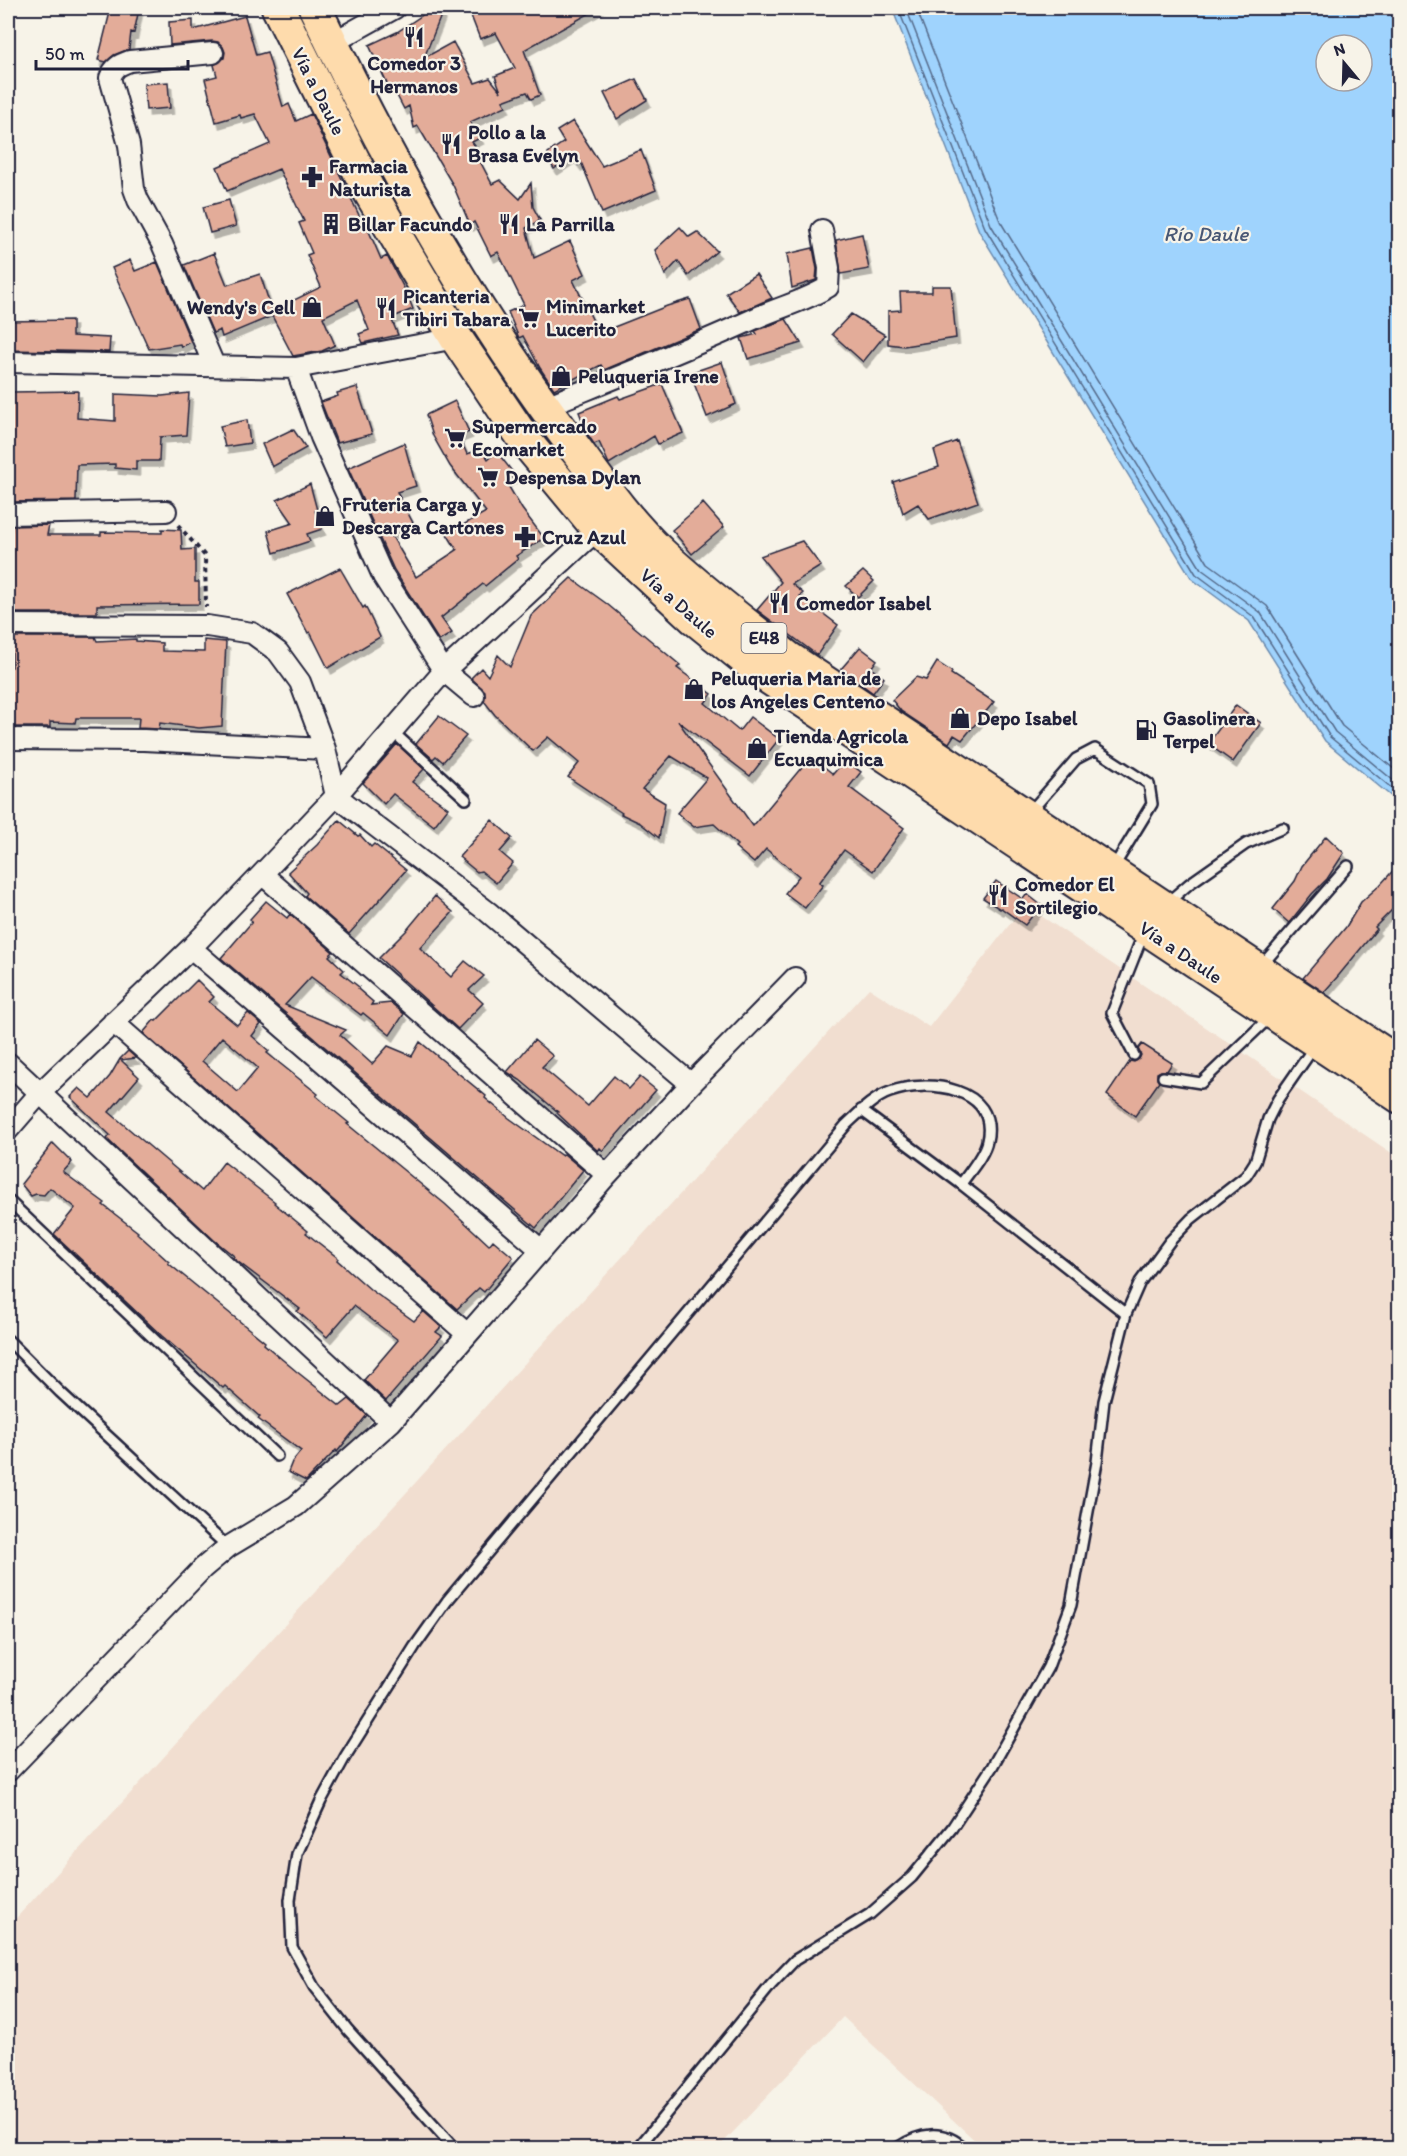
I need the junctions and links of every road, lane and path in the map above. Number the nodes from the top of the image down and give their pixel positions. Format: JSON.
{"nodes":[{"id":1,"x":396,"y":8,"type":"edge"},
{"id":2,"x":284,"y":21,"type":"edge"},
{"id":3,"x":323,"y":24,"type":"edge"},
{"id":4,"x":213,"y":53,"type":"dead end"},
{"id":5,"x":822,"y":230,"type":"dead end"},
{"id":6,"x":456,"y":338,"type":"junction"},
{"id":7,"x":8,"y":362,"type":"edge"},
{"id":8,"x":214,"y":365,"type":"junction"},
{"id":9,"x":296,"y":368,"type":"junction"},
{"id":10,"x":544,"y":407,"type":"junction"},
{"id":11,"x":166,"y":511,"type":"joint"},
{"id":12,"x":8,"y":514,"type":"edge"},
{"id":13,"x":598,"y":529,"type":"junction"},
{"id":14,"x":8,"y":625,"type":"edge"},
{"id":15,"x":207,"y":626,"type":"junction"},
{"id":16,"x":444,"y":671,"type":"junction"},
{"id":17,"x":474,"y":696,"type":"dead end"},
{"id":18,"x":392,"y":731,"type":"junction"},
{"id":19,"x":8,"y":739,"type":"edge"},
{"id":20,"x":325,"y":749,"type":"junction"},
{"id":21,"x":336,"y":796,"type":"junction"},
{"id":22,"x":466,"y":799,"type":"dead end"},
{"id":23,"x":1018,"y":827,"type":"junction"},
{"id":24,"x":1282,"y":828,"type":"dead end"},
{"id":25,"x":1347,"y":866,"type":"dead end"},
{"id":26,"x":262,"y":874,"type":"junction"},
{"id":27,"x":1103,"y":884,"type":"junction"},
{"id":28,"x":1154,"y":917,"type":"junction"},
{"id":29,"x":191,"y":948,"type":"junction"},
{"id":30,"x":795,"y":978,"type":"dead end"},
{"id":31,"x":1251,"y":982,"type":"junction"},
{"id":32,"x":1282,"y":1003,"type":"junction"},
{"id":33,"x":113,"y":1022,"type":"junction"},
{"id":34,"x":1317,"y":1042,"type":"junction"},
{"id":35,"x":1134,"y":1055,"type":"dead end"},
{"id":36,"x":8,"y":1063,"type":"edge"},
{"id":37,"x":1400,"y":1064,"type":"edge"},
{"id":38,"x":1163,"y":1077,"type":"dead end"},
{"id":39,"x":691,"y":1084,"type":"junction"},
{"id":40,"x":40,"y":1093,"type":"junction"},
{"id":41,"x":1400,"y":1097,"type":"edge"},
{"id":42,"x":861,"y":1110,"type":"junction"},
{"id":43,"x":8,"y":1130,"type":"edge"},
{"id":44,"x":607,"y":1175,"type":"junction"},
{"id":45,"x":961,"y":1184,"type":"junction"},
{"id":46,"x":8,"y":1200,"type":"edge"},
{"id":47,"x":541,"y":1250,"type":"junction"},
{"id":48,"x":1125,"y":1314,"type":"junction"},
{"id":49,"x":466,"y":1333,"type":"junction"},
{"id":50,"x":8,"y":1340,"type":"edge"},
{"id":51,"x":391,"y":1422,"type":"junction"},
{"id":52,"x":277,"y":1456,"type":"dead end"},
{"id":53,"x":228,"y":1547,"type":"junction"},
{"id":54,"x":8,"y":1771,"type":"edge"},
{"id":55,"x":454,"y":2148,"type":"edge"},
{"id":56,"x":638,"y":2148,"type":"edge"},
{"id":57,"x":897,"y":2148,"type":"edge"},
{"id":58,"x":964,"y":2148,"type":"edge"}],
"edges":[{"from":1,"to":3,"type":"street"},
{"from":2,"to":6,"type":"highway","name":"Vía a Daule","number":"E48"},
{"from":3,"to":10,"type":"highway","name":"Vía a Daule","number":"E48"},
{"from":4,"to":8,"type":"street"},
{"from":5,"to":10,"type":"street"},
{"from":6,"to":9,"type":"street"},
{"from":6,"to":13,"type":"highway","name":"Vía a Daule","number":"E48"},
{"from":7,"to":8,"type":"street"},
{"from":8,"to":9,"type":"street"},
{"from":9,"to":16,"type":"street"},
{"from":10,"to":23,"type":"highway","name":"Vía a Daule","number":"E48"},
{"from":11,"to":12,"type":"street"},
{"from":11,"to":15,"type":"path"},
{"from":13,"to":16,"type":"street"},
{"from":13,"to":23,"type":"highway","name":"Vía a Daule","number":"E48"},
{"from":14,"to":15,"type":"street"},
{"from":15,"to":20,"type":"street"},
{"from":16,"to":17,"type":"street"},
{"from":16,"to":18,"type":"street"},
{"from":18,"to":21,"type":"street"},
{"from":18,"to":22,"type":"lane"},
{"from":19,"to":20,"type":"street"},
{"from":20,"to":21,"type":"street"},
{"from":21,"to":26,"type":"street"},
{"from":21,"to":39,"type":"street"},
{"from":23,"to":27,"type":"highway","name":"Vía a Daule","number":"E48"},
{"from":23,"to":27,"type":"lane"},
{"from":24,"to":28,"type":"lane"},
{"from":25,"to":31,"type":"lane"},
{"from":26,"to":29,"type":"street"},
{"from":26,"to":44,"type":"street"},
{"from":27,"to":28,"type":"highway","name":"Vía a Daule","number":"E48"},
{"from":28,"to":31,"type":"highway","name":"Vía a Daule","number":"E48"},
{"from":28,"to":35,"type":"lane"},
{"from":29,"to":33,"type":"street"},
{"from":29,"to":47,"type":"street"},
{"from":30,"to":39,"type":"street"},
{"from":31,"to":32,"type":"highway","name":"Vía a Daule","number":"E48"},
{"from":32,"to":34,"type":"highway","name":"Vía a Daule","number":"E48"},
{"from":32,"to":37,"type":"highway","name":"Vía a Daule","number":"E48"},
{"from":32,"to":38,"type":"lane"},
{"from":33,"to":40,"type":"street"},
{"from":33,"to":49,"type":"street"},
{"from":34,"to":41,"type":"highway","name":"Vía a Daule","number":"E48"},
{"from":34,"to":48,"type":"lane"},
{"from":36,"to":40,"type":"street"},
{"from":39,"to":44,"type":"street"},
{"from":40,"to":43,"type":"street"},
{"from":40,"to":51,"type":"street"},
{"from":42,"to":45,"type":"lane"},
{"from":42,"to":45,"type":"lane"},
{"from":42,"to":55,"type":"lane"},
{"from":44,"to":47,"type":"street"},
{"from":45,"to":48,"type":"lane"},
{"from":46,"to":52,"type":"lane"},
{"from":47,"to":49,"type":"street"},
{"from":48,"to":56,"type":"lane"},
{"from":49,"to":51,"type":"street"},
{"from":50,"to":53,"type":"lane"},
{"from":51,"to":53,"type":"street"},
{"from":53,"to":54,"type":"street"},
{"from":57,"to":58,"type":"lane"}]}
